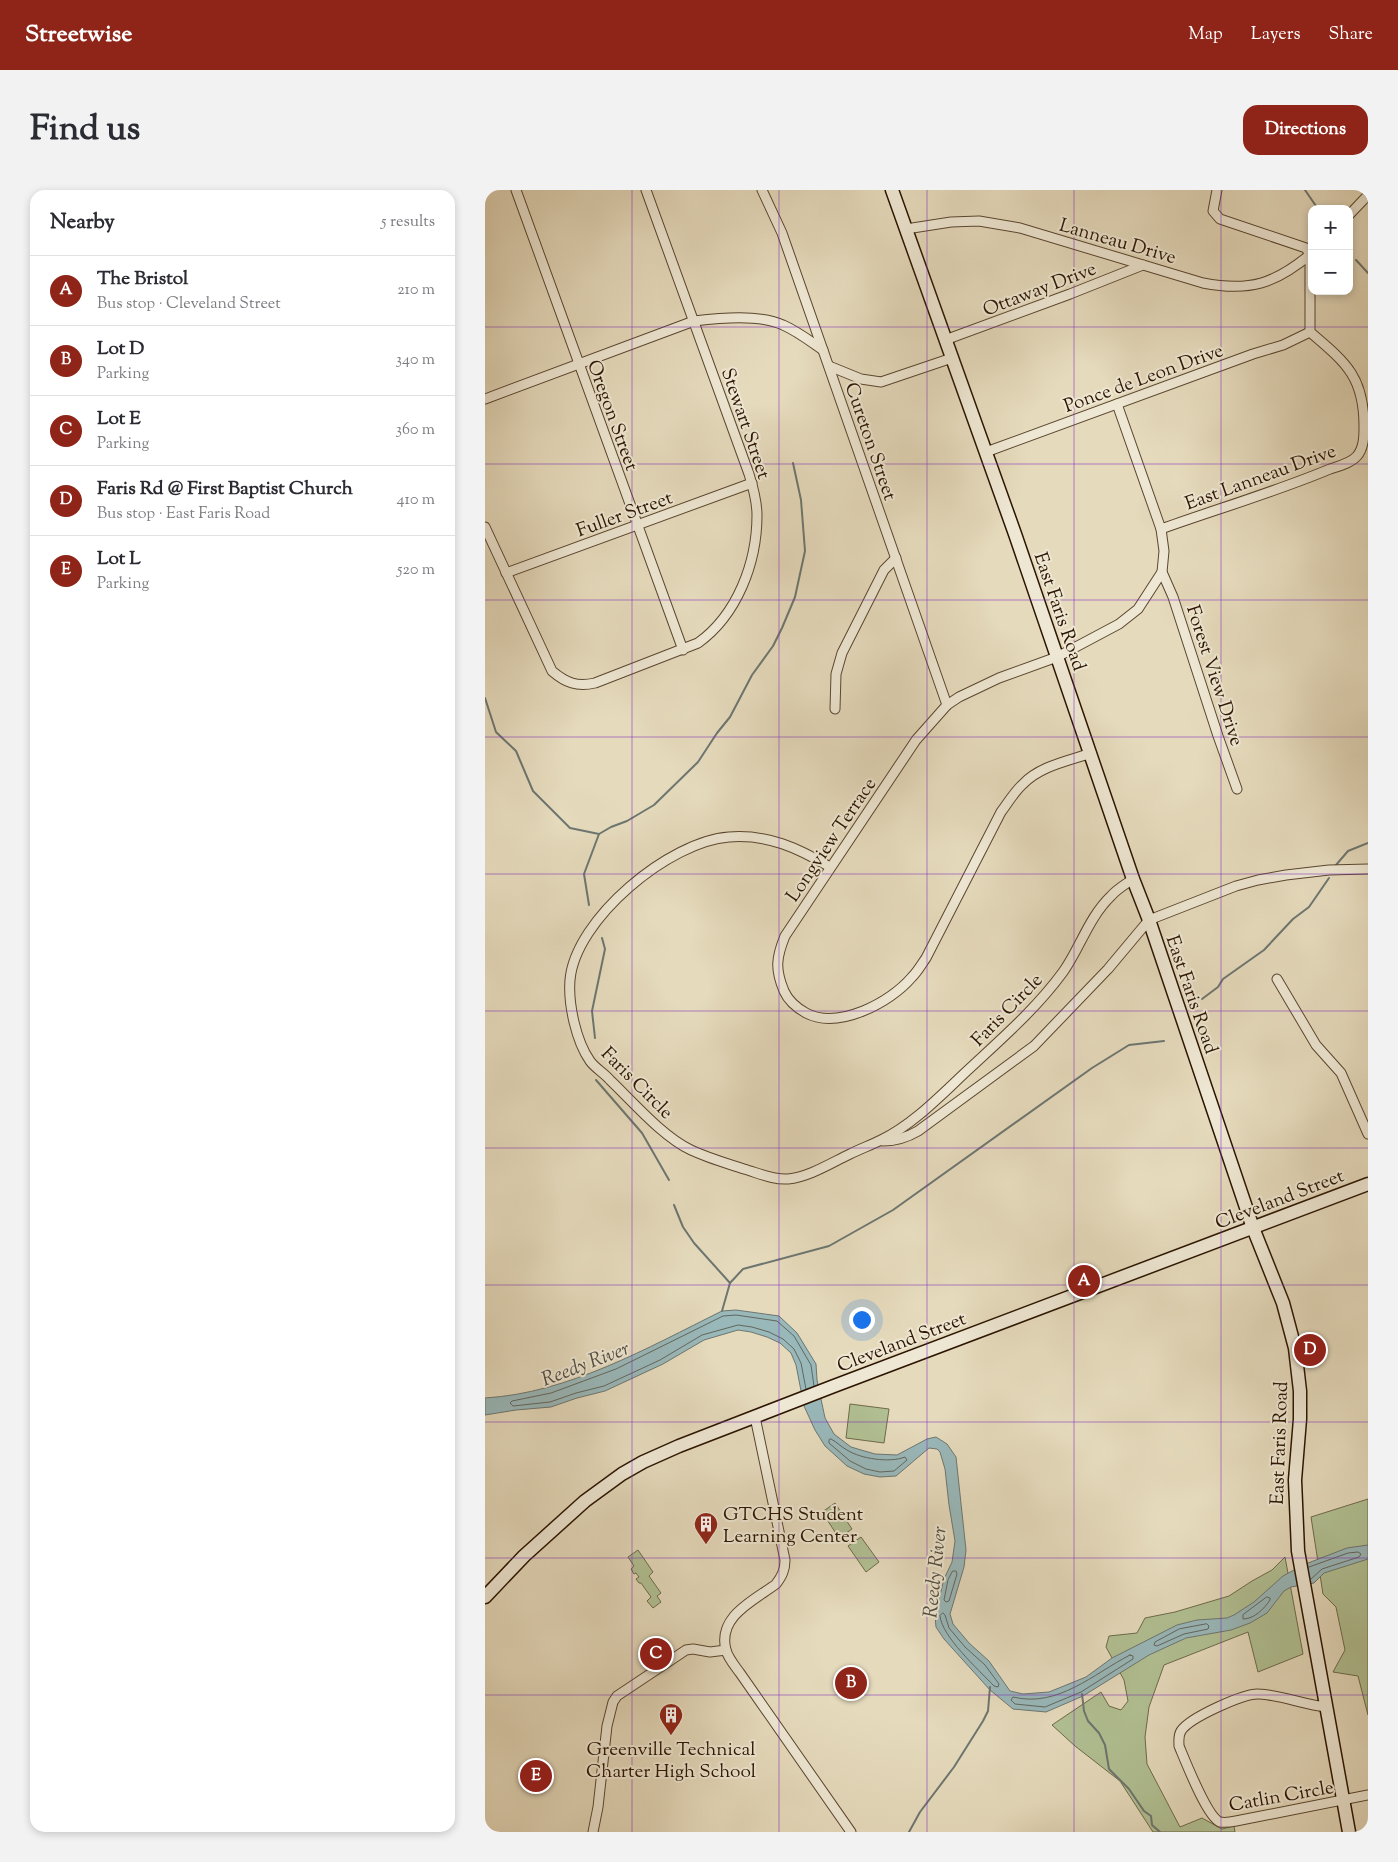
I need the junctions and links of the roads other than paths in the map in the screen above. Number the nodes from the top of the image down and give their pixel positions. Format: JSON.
{"nodes":[{"id":1,"x":516,"y":190,"type":"edge"},
{"id":2,"x":646,"y":190,"type":"edge"},
{"id":3,"x":762,"y":190,"type":"edge"},
{"id":4,"x":891,"y":190,"type":"edge"},
{"id":5,"x":1217,"y":190,"type":"edge"},
{"id":6,"x":1368,"y":195,"type":"edge"},
{"id":7,"x":1353,"y":211,"type":"edge"},
{"id":8,"x":906,"y":229,"type":"junction"},
{"id":9,"x":1308,"y":250,"type":"edge"},
{"id":10,"x":1308,"y":256,"type":"edge"},
{"id":11,"x":1143,"y":265,"type":"junction"},
{"id":12,"x":1310,"y":295,"type":"edge"},
{"id":13,"x":694,"y":321,"type":"junction"},
{"id":14,"x":1310,"y":332,"type":"junction"},
{"id":15,"x":945,"y":340,"type":"junction"},
{"id":16,"x":823,"y":350,"type":"junction"},
{"id":17,"x":952,"y":358,"type":"junction"},
{"id":18,"x":579,"y":364,"type":"junction"},
{"id":19,"x":829,"y":366,"type":"junction"},
{"id":20,"x":485,"y":399,"type":"edge"},
{"id":21,"x":1117,"y":404,"type":"junction"},
{"id":22,"x":986,"y":452,"type":"junction"},
{"id":23,"x":752,"y":483,"type":"junction"},
{"id":24,"x":636,"y":525,"type":"junction"},
{"id":25,"x":485,"y":527,"type":"edge"},
{"id":26,"x":1161,"y":529,"type":"junction"},
{"id":27,"x":896,"y":558,"type":"junction"},
{"id":28,"x":1163,"y":572,"type":"junction"},
{"id":29,"x":506,"y":573,"type":"junction"},
{"id":30,"x":683,"y":650,"type":"junction"},
{"id":31,"x":1057,"y":657,"type":"junction"},
{"id":32,"x":947,"y":705,"type":"junction"},
{"id":33,"x":835,"y":709,"type":"dead end"},
{"id":34,"x":1091,"y":753,"type":"junction"},
{"id":35,"x":1237,"y":789,"type":"dead end"},
{"id":36,"x":830,"y":867,"type":"junction"},
{"id":37,"x":1368,"y":869,"type":"edge"},
{"id":38,"x":1133,"y":879,"type":"junction"},
{"id":39,"x":1149,"y":920,"type":"junction"},
{"id":40,"x":1277,"y":980,"type":"dead end"},
{"id":41,"x":1368,"y":1134,"type":"edge"},
{"id":42,"x":880,"y":1141,"type":"junction"},
{"id":43,"x":1368,"y":1184,"type":"edge"},
{"id":44,"x":1253,"y":1228,"type":"junction"},
{"id":45,"x":755,"y":1417,"type":"junction"},
{"id":46,"x":485,"y":1597,"type":"edge"},
{"id":47,"x":726,"y":1650,"type":"junction"},
{"id":48,"x":1327,"y":1707,"type":"junction"},
{"id":49,"x":1368,"y":1795,"type":"edge"},
{"id":50,"x":1343,"y":1800,"type":"junction"},
{"id":51,"x":593,"y":1832,"type":"edge"},
{"id":52,"x":851,"y":1832,"type":"edge"},
{"id":53,"x":1349,"y":1832,"type":"edge"}],
"edges":[{"from":1,"to":18,"type":"street","name":"Oregon Street"},
{"from":2,"to":13,"type":"street","name":"Stewart Street"},
{"from":3,"to":16,"type":"street","name":"Cureton Street"},
{"from":4,"to":8,"type":"main road","name":"East Faris Road"},
{"from":5,"to":9,"type":"street"},
{"from":6,"to":7,"type":"street"},
{"from":8,"to":11,"type":"street","name":"Lanneau Drive"},
{"from":8,"to":15,"type":"main road","name":"East Faris Road"},
{"from":10,"to":11,"type":"street","name":"Lanneau Drive"},
{"from":11,"to":15,"type":"street","name":"Ottaway Drive"},
{"from":12,"to":14,"type":"street"},
{"from":13,"to":16,"type":"street"},
{"from":13,"to":18,"type":"street"},
{"from":13,"to":23,"type":"street","name":"Stewart Street"},
{"from":14,"to":21,"type":"street","name":"Ponce de Leon Drive"},
{"from":14,"to":26,"type":"street","name":"East Lanneau Drive"},
{"from":15,"to":17,"type":"main road","name":"East Faris Road"},
{"from":16,"to":19,"type":"street","name":"Cureton Street"},
{"from":17,"to":19,"type":"street"},
{"from":17,"to":22,"type":"main road","name":"East Faris Road"},
{"from":18,"to":20,"type":"street"},
{"from":18,"to":24,"type":"street","name":"Oregon Street"},
{"from":19,"to":27,"type":"street","name":"Cureton Street"},
{"from":21,"to":22,"type":"street","name":"Ponce de Leon Drive"},
{"from":21,"to":26,"type":"street"},
{"from":22,"to":31,"type":"main road","name":"East Faris Road"},
{"from":23,"to":24,"type":"street","name":"Fuller Street"},
{"from":23,"to":30,"type":"street","name":"Stewart Street"},
{"from":24,"to":29,"type":"street","name":"Fuller Street"},
{"from":24,"to":30,"type":"street","name":"Oregon Street"},
{"from":25,"to":29,"type":"street","name":"Stewart Street"},
{"from":26,"to":28,"type":"street"},
{"from":27,"to":32,"type":"street","name":"Cureton Street"},
{"from":27,"to":33,"type":"street"},
{"from":28,"to":31,"type":"street","name":"Longview Terrace"},
{"from":28,"to":35,"type":"street","name":"Forest View Drive"},
{"from":29,"to":30,"type":"street","name":"Stewart Street"},
{"from":31,"to":32,"type":"street","name":"Longview Terrace"},
{"from":31,"to":34,"type":"main road","name":"East Faris Road"},
{"from":32,"to":36,"type":"street","name":"Longview Terrace"},
{"from":34,"to":36,"type":"street","name":"Longview Terrace"},
{"from":34,"to":38,"type":"main road","name":"East Faris Road"},
{"from":36,"to":42,"type":"street","name":"Faris Circle"},
{"from":37,"to":39,"type":"street"},
{"from":38,"to":39,"type":"main road","name":"East Faris Road"},
{"from":38,"to":42,"type":"street","name":"Faris Circle"},
{"from":39,"to":42,"type":"street","name":"Faris Circle"},
{"from":39,"to":44,"type":"main road","name":"East Faris Road"},
{"from":40,"to":41,"type":"street"},
{"from":43,"to":44,"type":"main road","name":"Cleveland Street"},
{"from":44,"to":45,"type":"main road","name":"Cleveland Street"},
{"from":44,"to":48,"type":"main road","name":"East Faris Road"},
{"from":45,"to":46,"type":"main road","name":"Cleveland Street"},
{"from":45,"to":47,"type":"street"},
{"from":47,"to":51,"type":"street"},
{"from":47,"to":52,"type":"street"},
{"from":48,"to":50,"type":"main road","name":"East Faris Road"},
{"from":48,"to":50,"type":"street","name":"Catlin Circle"},
{"from":49,"to":50,"type":"street","name":"Catlin Circle"},
{"from":50,"to":53,"type":"main road","name":"East Faris Road"}]}
